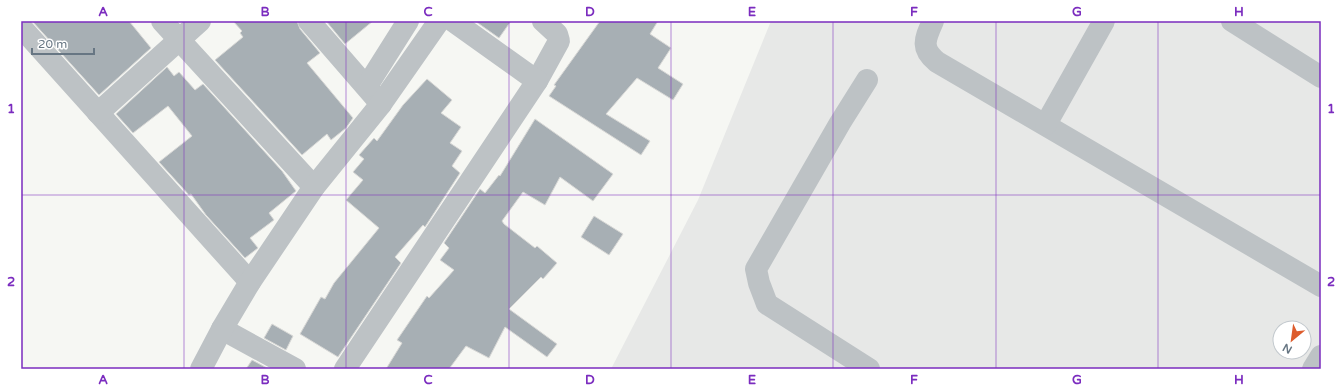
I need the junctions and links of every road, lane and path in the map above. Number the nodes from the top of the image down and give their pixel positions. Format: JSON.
{"nodes":[{"id":1,"x":162,"y":21,"type":"edge"},
{"id":2,"x":200,"y":21,"type":"edge"},
{"id":3,"x":309,"y":21,"type":"edge"},
{"id":4,"x":408,"y":21,"type":"edge"},
{"id":5,"x":439,"y":21,"type":"edge"},
{"id":6,"x":453,"y":21,"type":"edge"},
{"id":7,"x":543,"y":21,"type":"edge"},
{"id":8,"x":933,"y":21,"type":"edge"},
{"id":9,"x":1104,"y":21,"type":"edge"},
{"id":10,"x":1232,"y":21,"type":"edge"},
{"id":11,"x":21,"y":27,"type":"edge"},
{"id":12,"x":178,"y":41,"type":"junction"},
{"id":13,"x":1321,"y":77,"type":"edge"},
{"id":14,"x":867,"y":80,"type":"dead end"},
{"id":15,"x":537,"y":81,"type":"junction"},
{"id":16,"x":368,"y":86,"type":"junction"},
{"id":17,"x":381,"y":104,"type":"junction"},
{"id":18,"x":98,"y":113,"type":"junction"},
{"id":19,"x":1046,"y":124,"type":"junction"},
{"id":20,"x":314,"y":187,"type":"junction"},
{"id":21,"x":250,"y":282,"type":"junction"},
{"id":22,"x":1321,"y":286,"type":"edge"},
{"id":23,"x":222,"y":329,"type":"junction"},
{"id":24,"x":1321,"y":356,"type":"edge"},
{"id":25,"x":201,"y":369,"type":"edge"},
{"id":26,"x":295,"y":369,"type":"edge"},
{"id":27,"x":345,"y":369,"type":"edge"},
{"id":28,"x":869,"y":369,"type":"edge"},
{"id":29,"x":1313,"y":369,"type":"edge"}],
"edges":[{"from":1,"to":12,"type":"street"},
{"from":2,"to":12,"type":"street"},
{"from":3,"to":16,"type":"street"},
{"from":4,"to":16,"type":"street"},
{"from":5,"to":17,"type":"street"},
{"from":6,"to":15,"type":"street"},
{"from":7,"to":15,"type":"street"},
{"from":8,"to":19,"type":"street"},
{"from":9,"to":19,"type":"street"},
{"from":10,"to":13,"type":"street"},
{"from":11,"to":18,"type":"street"},
{"from":12,"to":18,"type":"street"},
{"from":12,"to":20,"type":"street"},
{"from":14,"to":28,"type":"street"},
{"from":15,"to":27,"type":"street"},
{"from":16,"to":17,"type":"street"},
{"from":17,"to":20,"type":"street"},
{"from":18,"to":21,"type":"street"},
{"from":19,"to":22,"type":"street"},
{"from":20,"to":21,"type":"street"},
{"from":21,"to":23,"type":"street"},
{"from":23,"to":25,"type":"street"},
{"from":23,"to":26,"type":"street"},
{"from":24,"to":29,"type":"street"}]}
